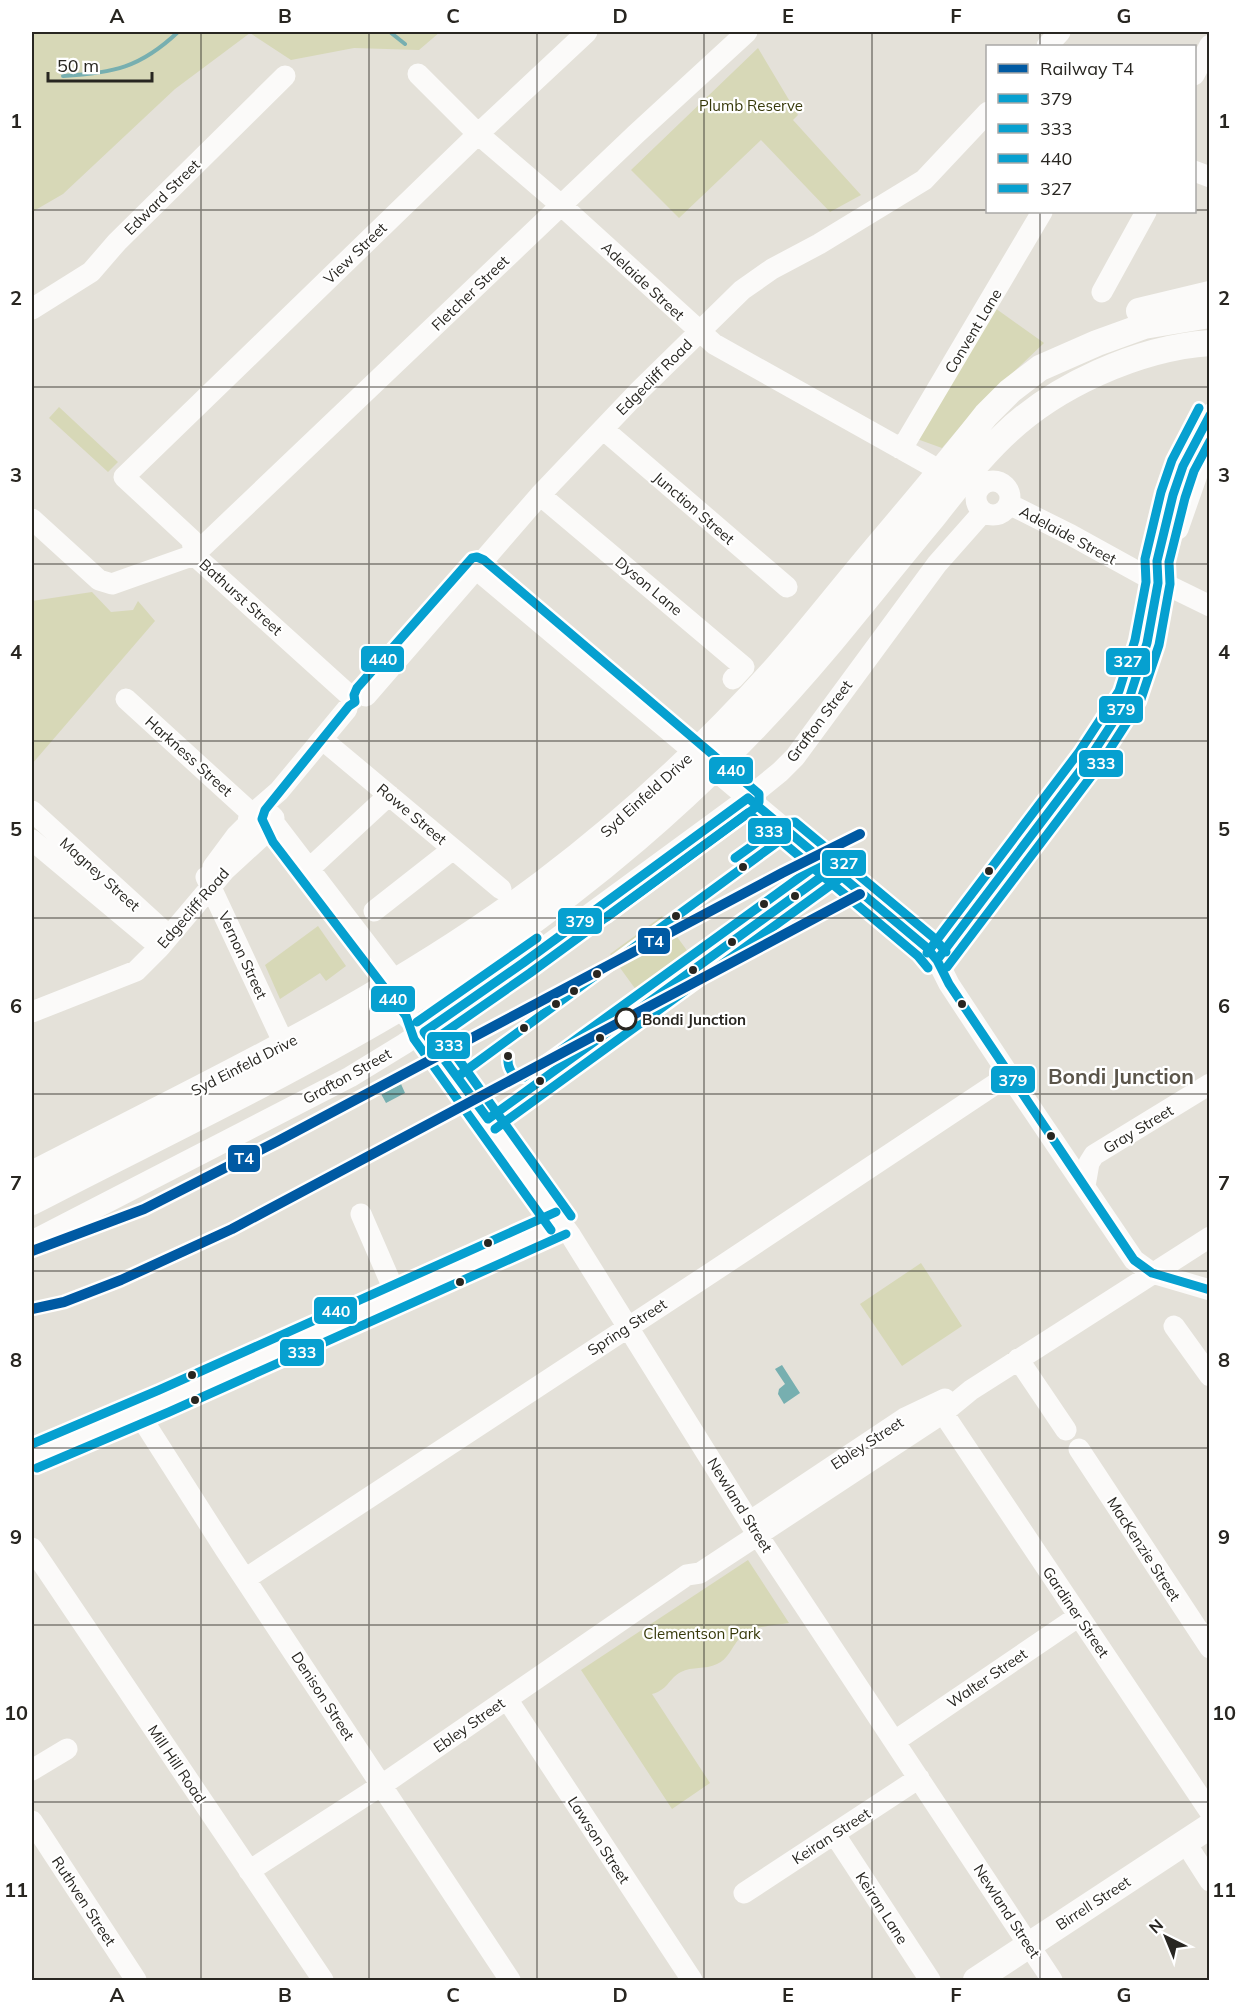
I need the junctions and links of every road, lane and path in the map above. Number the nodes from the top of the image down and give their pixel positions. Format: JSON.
{"nodes":[{"id":1,"x":587,"y":32,"type":"edge"},
{"id":2,"x":747,"y":32,"type":"edge"},
{"id":3,"x":1060,"y":32,"type":"edge"},
{"id":4,"x":1048,"y":45,"type":"edge"},
{"id":5,"x":1209,"y":45,"type":"edge"},
{"id":6,"x":1196,"y":71,"type":"edge"},
{"id":7,"x":417,"y":74,"type":"dead end"},
{"id":8,"x":285,"y":76,"type":"dead end"},
{"id":9,"x":986,"y":113,"type":"edge"},
{"id":10,"x":478,"y":134,"type":"junction"},
{"id":11,"x":562,"y":206,"type":"junction"},
{"id":12,"x":1041,"y":213,"type":"edge"},
{"id":13,"x":1145,"y":213,"type":"edge"},
{"id":14,"x":1102,"y":292,"type":"dead end"},
{"id":15,"x":1209,"y":294,"type":"edge"},
{"id":16,"x":32,"y":309,"type":"edge"},
{"id":17,"x":1209,"y":315,"type":"edge"},
{"id":18,"x":699,"y":332,"type":"junction"},
{"id":19,"x":1202,"y":348,"type":"edge"},
{"id":20,"x":1040,"y":368,"type":"junction"},
{"id":21,"x":1209,"y":414,"type":"edge"},
{"id":22,"x":603,"y":429,"type":"junction"},
{"id":23,"x":899,"y":448,"type":"junction"},
{"id":24,"x":1209,"y":450,"type":"edge"},
{"id":25,"x":969,"y":456,"type":"junction"},
{"id":26,"x":930,"y":465,"type":"tunnel mouth"},
{"id":27,"x":540,"y":495,"type":"junction"},
{"id":28,"x":1009,"y":504,"type":"junction"},
{"id":29,"x":983,"y":512,"type":"junction"},
{"id":30,"x":32,"y":519,"type":"edge"},
{"id":31,"x":194,"y":555,"type":"junction"},
{"id":32,"x":476,"y":569,"type":"junction"},
{"id":33,"x":1158,"y":583,"type":"junction"},
{"id":34,"x":787,"y":587,"type":"dead end"},
{"id":35,"x":1209,"y":606,"type":"edge"},
{"id":36,"x":733,"y":679,"type":"dead end"},
{"id":37,"x":126,"y":699,"type":"dead end"},
{"id":38,"x":355,"y":703,"type":"junction"},
{"id":39,"x":327,"y":743,"type":"junction"},
{"id":40,"x":686,"y":745,"type":"dead end"},
{"id":41,"x":724,"y":778,"type":"dead end"},
{"id":42,"x":389,"y":795,"type":"junction"},
{"id":43,"x":748,"y":798,"type":"junction"},
{"id":44,"x":32,"y":811,"type":"edge"},
{"id":45,"x":262,"y":823,"type":"junction"},
{"id":46,"x":32,"y":840,"type":"edge"},
{"id":47,"x":453,"y":849,"type":"junction"},
{"id":48,"x":309,"y":869,"type":"junction"},
{"id":49,"x":208,"y":882,"type":"junction"},
{"id":50,"x":501,"y":889,"type":"dead end"},
{"id":51,"x":374,"y":911,"type":"dead end"},
{"id":52,"x":161,"y":938,"type":"junction"},
{"id":53,"x":937,"y":960,"type":"junction"},
{"id":54,"x":32,"y":1012,"type":"edge"},
{"id":55,"x":417,"y":1021,"type":"junction"},
{"id":56,"x":280,"y":1060,"type":"junction"},
{"id":57,"x":1009,"y":1075,"type":"junction"},
{"id":58,"x":1209,"y":1084,"type":"edge"},
{"id":59,"x":309,"y":1097,"type":"junction"},
{"id":60,"x":32,"y":1174,"type":"edge"},
{"id":61,"x":1085,"y":1186,"type":"junction"},
{"id":62,"x":32,"y":1202,"type":"edge"},
{"id":63,"x":361,"y":1214,"type":"dead end"},
{"id":64,"x":561,"y":1223,"type":"junction"},
{"id":65,"x":1209,"y":1237,"type":"edge"},
{"id":66,"x":32,"y":1241,"type":"edge"},
{"id":67,"x":1152,"y":1273,"type":"junction"},
{"id":68,"x":1209,"y":1290,"type":"edge"},
{"id":69,"x":397,"y":1298,"type":"junction"},
{"id":70,"x":629,"y":1326,"type":"junction"},
{"id":71,"x":1174,"y":1326,"type":"dead end"},
{"id":72,"x":1018,"y":1359,"type":"junction"},
{"id":73,"x":1209,"y":1376,"type":"edge"},
{"id":74,"x":971,"y":1390,"type":"junction"},
{"id":75,"x":137,"y":1412,"type":"junction"},
{"id":76,"x":943,"y":1413,"type":"junction"},
{"id":77,"x":1066,"y":1430,"type":"dead end"},
{"id":78,"x":1079,"y":1449,"type":"dead end"},
{"id":79,"x":32,"y":1457,"type":"edge"},
{"id":80,"x":754,"y":1527,"type":"junction"},
{"id":81,"x":32,"y":1548,"type":"edge"},
{"id":82,"x":245,"y":1579,"type":"junction"},
{"id":83,"x":1079,"y":1616,"type":"junction"},
{"id":84,"x":1209,"y":1648,"type":"edge"},
{"id":85,"x":507,"y":1699,"type":"junction"},
{"id":86,"x":895,"y":1741,"type":"junction"},
{"id":87,"x":67,"y":1749,"type":"dead end"},
{"id":88,"x":32,"y":1770,"type":"edge"},
{"id":89,"x":919,"y":1778,"type":"junction"},
{"id":90,"x":381,"y":1785,"type":"junction"},
{"id":91,"x":1209,"y":1812,"type":"edge"},
{"id":92,"x":32,"y":1821,"type":"edge"},
{"id":93,"x":1209,"y":1826,"type":"edge"},
{"id":94,"x":835,"y":1834,"type":"junction"},
{"id":95,"x":1185,"y":1842,"type":"junction"},
{"id":96,"x":249,"y":1871,"type":"junction"},
{"id":97,"x":1209,"y":1881,"type":"edge"},
{"id":98,"x":744,"y":1893,"type":"dead end"},
{"id":99,"x":1029,"y":1945,"type":"junction"},
{"id":100,"x":136,"y":1980,"type":"edge"},
{"id":101,"x":323,"y":1980,"type":"edge"},
{"id":102,"x":510,"y":1980,"type":"edge"},
{"id":103,"x":692,"y":1980,"type":"edge"},
{"id":104,"x":930,"y":1980,"type":"edge"},
{"id":105,"x":976,"y":1980,"type":"edge"},
{"id":106,"x":1053,"y":1980,"type":"edge"}],
"edges":[{"from":1,"to":10,"type":"street","name":"View Street"},
{"from":2,"to":11,"type":"street","name":"Fletcher Street"},
{"from":3,"to":4,"type":"street"},
{"from":5,"to":6,"type":"street"},
{"from":7,"to":10,"type":"street","name":"Adelaide Street"},
{"from":8,"to":16,"type":"street","name":"Edward Street"},
{"from":9,"to":18,"type":"street","name":"Edgecliff Road"},
{"from":10,"to":11,"type":"street","name":"Adelaide Street"},
{"from":10,"to":31,"type":"street","name":"View Street"},
{"from":11,"to":18,"type":"street","name":"Adelaide Street"},
{"from":11,"to":31,"type":"street","name":"Fletcher Street"},
{"from":12,"to":23,"type":"street","name":"Convent Lane"},
{"from":13,"to":14,"type":"street"},
{"from":15,"to":20,"type":"main road"},
{"from":17,"to":20,"type":"main road","name":"Syd Einfeld Drive"},
{"from":18,"to":22,"type":"street","name":"Edgecliff Road"},
{"from":18,"to":23,"type":"street","name":"Adelaide Street"},
{"from":19,"to":25,"type":"main road","name":"Syd Einfeld Drive"},
{"from":20,"to":25,"type":"main road","name":"Syd Einfeld Drive"},
{"from":21,"to":33,"type":"street"},
{"from":22,"to":27,"type":"street","name":"Edgecliff Road"},
{"from":22,"to":34,"type":"street","name":"Junction Street"},
{"from":23,"to":26,"type":"street","name":"Adelaide Street"},
{"from":24,"to":33,"type":"street"},
{"from":25,"to":56,"type":"main road","name":"Syd Einfeld Drive"},
{"from":27,"to":32,"type":"street","name":"Edgecliff Road"},
{"from":27,"to":36,"type":"street","name":"Dyson Lane"},
{"from":28,"to":29,"type":"street"},
{"from":28,"to":29,"type":"street"},
{"from":28,"to":33,"type":"street","name":"Adelaide Street"},
{"from":29,"to":43,"type":"street","name":"Grafton Street"},
{"from":30,"to":31,"type":"street","name":"Bathurst Street"},
{"from":31,"to":38,"type":"street","name":"Bathurst Street"},
{"from":32,"to":38,"type":"street","name":"Edgecliff Road"},
{"from":32,"to":40,"type":"street"},
{"from":33,"to":35,"type":"street","name":"Adelaide Street"},
{"from":33,"to":53,"type":"street"},
{"from":37,"to":45,"type":"street","name":"Harkness Street"},
{"from":38,"to":39,"type":"street","name":"Edgecliff Road"},
{"from":39,"to":42,"type":"street","name":"Rowe Street"},
{"from":39,"to":45,"type":"street","name":"Edgecliff Road"},
{"from":41,"to":43,"type":"street"},
{"from":42,"to":47,"type":"street","name":"Rowe Street"},
{"from":42,"to":48,"type":"street"},
{"from":43,"to":53,"type":"street"},
{"from":43,"to":55,"type":"street","name":"Grafton Street"},
{"from":44,"to":52,"type":"street","name":"Magney Street"},
{"from":45,"to":48,"type":"street"},
{"from":45,"to":48,"type":"street"},
{"from":45,"to":49,"type":"street","name":"Edgecliff Road"},
{"from":46,"to":52,"type":"street","name":"Magney Street"},
{"from":47,"to":50,"type":"street","name":"Rowe Street"},
{"from":47,"to":51,"type":"street"},
{"from":49,"to":52,"type":"street","name":"Edgecliff Road"},
{"from":49,"to":56,"type":"street","name":"Vernon Street"},
{"from":52,"to":54,"type":"street","name":"Edgecliff Road"},
{"from":53,"to":57,"type":"street"},
{"from":55,"to":59,"type":"street","name":"Grafton Street"},
{"from":55,"to":64,"type":"street","name":"Newland Street"},
{"from":56,"to":59,"type":"street","name":"Vernon Street"},
{"from":56,"to":60,"type":"main road","name":"Syd Einfeld Drive"},
{"from":56,"to":62,"type":"main road","name":"Syd Einfeld Drive"},
{"from":57,"to":61,"type":"street"},
{"from":57,"to":70,"type":"street","name":"Spring Street"},
{"from":58,"to":61,"type":"street","name":"Gray Street"},
{"from":59,"to":66,"type":"street","name":"Grafton Street"},
{"from":61,"to":67,"type":"street"},
{"from":63,"to":69,"type":"street"},
{"from":64,"to":69,"type":"street"},
{"from":64,"to":70,"type":"street","name":"Newland Street"},
{"from":65,"to":67,"type":"street","name":"Ebley Street"},
{"from":67,"to":68,"type":"street"},
{"from":67,"to":72,"type":"street","name":"Ebley Street"},
{"from":69,"to":75,"type":"street"},
{"from":70,"to":80,"type":"street","name":"Newland Street"},
{"from":70,"to":82,"type":"street","name":"Spring Street"},
{"from":71,"to":73,"type":"street"},
{"from":72,"to":74,"type":"street","name":"Ebley Street"},
{"from":72,"to":77,"type":"street"},
{"from":74,"to":76,"type":"street","name":"Ebley Street"},
{"from":74,"to":80,"type":"street","name":"Ebley Street"},
{"from":75,"to":79,"type":"street"},
{"from":75,"to":82,"type":"street","name":"Denison Street"},
{"from":76,"to":80,"type":"street","name":"Ebley Street"},
{"from":76,"to":83,"type":"street","name":"Gardiner Street"},
{"from":78,"to":84,"type":"street","name":"MacKenzie Street"},
{"from":80,"to":85,"type":"street","name":"Ebley Street"},
{"from":80,"to":86,"type":"street","name":"Newland Street"},
{"from":81,"to":96,"type":"street","name":"Mill Hill Road"},
{"from":82,"to":90,"type":"street","name":"Denison Street"},
{"from":83,"to":86,"type":"street","name":"Walter Street"},
{"from":83,"to":91,"type":"street","name":"Gardiner Street"},
{"from":85,"to":90,"type":"street","name":"Ebley Street"},
{"from":85,"to":103,"type":"street","name":"Lawson Street"},
{"from":86,"to":89,"type":"street","name":"Newland Street"},
{"from":87,"to":88,"type":"street"},
{"from":89,"to":94,"type":"street","name":"Keiran Street"},
{"from":89,"to":99,"type":"street","name":"Newland Street"},
{"from":90,"to":96,"type":"street","name":"Ebley Street"},
{"from":90,"to":102,"type":"street","name":"Denison Street"},
{"from":92,"to":100,"type":"street","name":"Ruthven Street"},
{"from":93,"to":95,"type":"main road","name":"Birrell Street"},
{"from":94,"to":98,"type":"street","name":"Keiran Street"},
{"from":94,"to":104,"type":"street","name":"Keiran Lane"},
{"from":95,"to":97,"type":"street"},
{"from":95,"to":99,"type":"main road","name":"Birrell Street"},
{"from":96,"to":101,"type":"street","name":"Mill Hill Road"},
{"from":99,"to":105,"type":"main road","name":"Birrell Street"},
{"from":99,"to":106,"type":"street","name":"Newland Street"}]}
